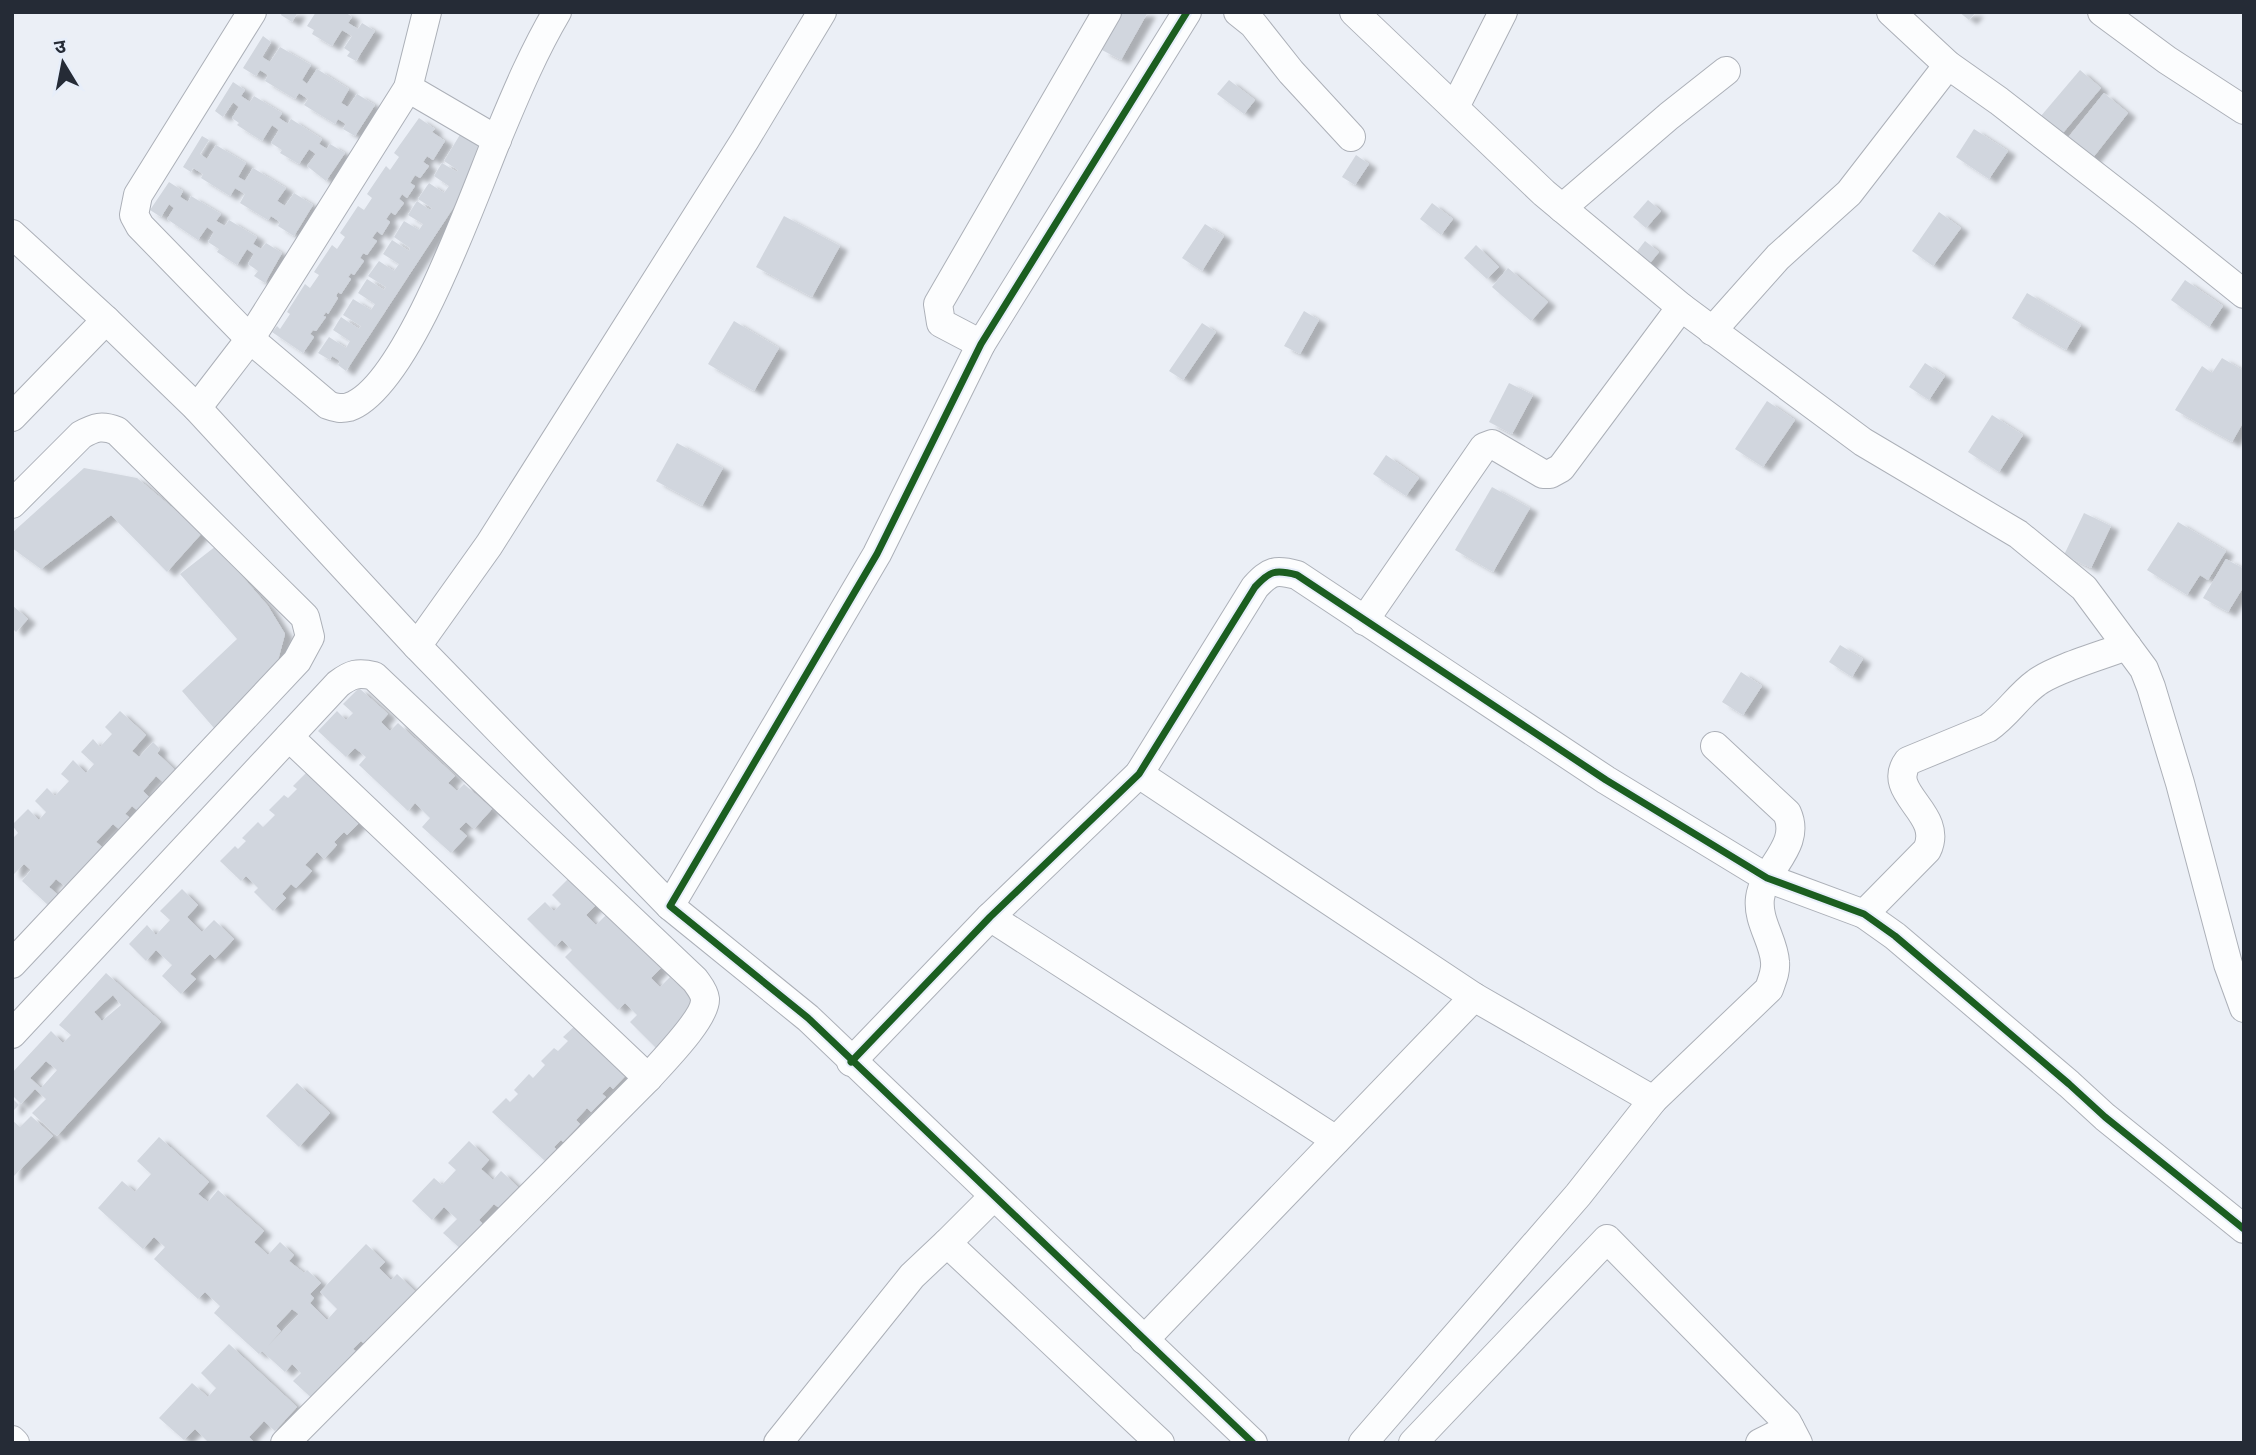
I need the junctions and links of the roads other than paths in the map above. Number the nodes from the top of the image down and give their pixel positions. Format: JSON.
{"nodes":[{"id":1,"x":252,"y":12,"type":"edge"},
{"id":2,"x":427,"y":12,"type":"edge"},
{"id":3,"x":556,"y":12,"type":"edge"},
{"id":4,"x":822,"y":12,"type":"edge"},
{"id":5,"x":1107,"y":12,"type":"edge"},
{"id":6,"x":1187,"y":12,"type":"edge"},
{"id":7,"x":1238,"y":12,"type":"edge"},
{"id":8,"x":1354,"y":12,"type":"edge"},
{"id":9,"x":1503,"y":12,"type":"edge"},
{"id":10,"x":1891,"y":12,"type":"edge"},
{"id":11,"x":2102,"y":12,"type":"edge"},
{"id":12,"x":1948,"y":65,"type":"junction"},
{"id":13,"x":1726,"y":71,"type":"dead end"},
{"id":14,"x":408,"y":88,"type":"junction"},
{"id":15,"x":1455,"y":107,"type":"junction"},
{"id":16,"x":2244,"y":110,"type":"edge"},
{"id":17,"x":1351,"y":137,"type":"dead end"},
{"id":18,"x":496,"y":140,"type":"junction"},
{"id":19,"x":1562,"y":208,"type":"junction"},
{"id":20,"x":12,"y":234,"type":"edge"},
{"id":21,"x":2244,"y":294,"type":"edge"},
{"id":22,"x":1681,"y":307,"type":"junction"},
{"id":23,"x":106,"y":320,"type":"junction"},
{"id":24,"x":1712,"y":331,"type":"junction"},
{"id":25,"x":250,"y":339,"type":"junction"},
{"id":26,"x":981,"y":344,"type":"junction"},
{"id":27,"x":197,"y":408,"type":"junction"},
{"id":28,"x":12,"y":417,"type":"edge"},
{"id":29,"x":12,"y":504,"type":"edge"},
{"id":30,"x":1364,"y":621,"type":"junction"},
{"id":31,"x":417,"y":646,"type":"junction"},
{"id":32,"x":2127,"y":646,"type":"junction"},
{"id":33,"x":289,"y":737,"type":"junction"},
{"id":34,"x":1715,"y":746,"type":"dead end"},
{"id":35,"x":1139,"y":774,"type":"junction"},
{"id":36,"x":1767,"y":878,"type":"junction"},
{"id":37,"x":670,"y":906,"type":"junction"},
{"id":38,"x":1864,"y":914,"type":"junction"},
{"id":39,"x":990,"y":917,"type":"junction"},
{"id":40,"x":12,"y":964,"type":"edge"},
{"id":41,"x":1474,"y":997,"type":"junction"},
{"id":42,"x":2244,"y":1008,"type":"edge"},
{"id":43,"x":12,"y":1034,"type":"edge"},
{"id":44,"x":851,"y":1062,"type":"junction"},
{"id":45,"x":648,"y":1078,"type":"junction"},
{"id":46,"x":1654,"y":1100,"type":"junction"},
{"id":47,"x":1336,"y":1140,"type":"junction"},
{"id":48,"x":994,"y":1196,"type":"junction"},
{"id":49,"x":2244,"y":1228,"type":"edge"},
{"id":50,"x":947,"y":1242,"type":"junction"},
{"id":51,"x":1144,"y":1340,"type":"junction"},
{"id":52,"x":1794,"y":1435,"type":"edge"},
{"id":53,"x":285,"y":1443,"type":"edge"},
{"id":54,"x":778,"y":1443,"type":"edge"},
{"id":55,"x":1160,"y":1443,"type":"edge"},
{"id":56,"x":1253,"y":1443,"type":"edge"},
{"id":57,"x":1363,"y":1443,"type":"edge"},
{"id":58,"x":1413,"y":1443,"type":"edge"},
{"id":59,"x":1760,"y":1443,"type":"edge"}],
"edges":[{"from":1,"to":25,"type":"street"},
{"from":2,"to":14,"type":"street"},
{"from":3,"to":18,"type":"street"},
{"from":4,"to":31,"type":"street"},
{"from":5,"to":26,"type":"street"},
{"from":6,"to":26,"type":"street"},
{"from":7,"to":17,"type":"street"},
{"from":8,"to":15,"type":"street"},
{"from":9,"to":15,"type":"street"},
{"from":10,"to":12,"type":"street"},
{"from":11,"to":16,"type":"street"},
{"from":12,"to":21,"type":"street"},
{"from":12,"to":24,"type":"street"},
{"from":13,"to":19,"type":"street"},
{"from":14,"to":18,"type":"street"},
{"from":14,"to":25,"type":"street"},
{"from":15,"to":19,"type":"street"},
{"from":18,"to":25,"type":"street"},
{"from":19,"to":22,"type":"street"},
{"from":20,"to":23,"type":"street"},
{"from":22,"to":24,"type":"street"},
{"from":22,"to":30,"type":"street"},
{"from":23,"to":27,"type":"street"},
{"from":23,"to":28,"type":"street"},
{"from":24,"to":32,"type":"street"},
{"from":25,"to":27,"type":"street"},
{"from":26,"to":37,"type":"street"},
{"from":27,"to":31,"type":"street"},
{"from":29,"to":40,"type":"street"},
{"from":30,"to":35,"type":"street"},
{"from":30,"to":36,"type":"street"},
{"from":31,"to":37,"type":"street"},
{"from":32,"to":38,"type":"street"},
{"from":32,"to":42,"type":"street"},
{"from":33,"to":43,"type":"street"},
{"from":33,"to":45,"type":"street"},
{"from":33,"to":45,"type":"street"},
{"from":34,"to":36,"type":"street"},
{"from":35,"to":39,"type":"street"},
{"from":35,"to":41,"type":"street"},
{"from":36,"to":38,"type":"street"},
{"from":36,"to":46,"type":"street"},
{"from":37,"to":44,"type":"street"},
{"from":38,"to":49,"type":"street"},
{"from":39,"to":44,"type":"street"},
{"from":39,"to":47,"type":"street"},
{"from":41,"to":46,"type":"street"},
{"from":41,"to":47,"type":"street"},
{"from":44,"to":48,"type":"street"},
{"from":45,"to":53,"type":"street"},
{"from":46,"to":57,"type":"street"},
{"from":47,"to":51,"type":"street"},
{"from":48,"to":50,"type":"street"},
{"from":48,"to":51,"type":"street"},
{"from":50,"to":54,"type":"street"},
{"from":50,"to":55,"type":"street"},
{"from":51,"to":56,"type":"street"},
{"from":52,"to":58,"type":"street"},
{"from":52,"to":59,"type":"street"}]}
